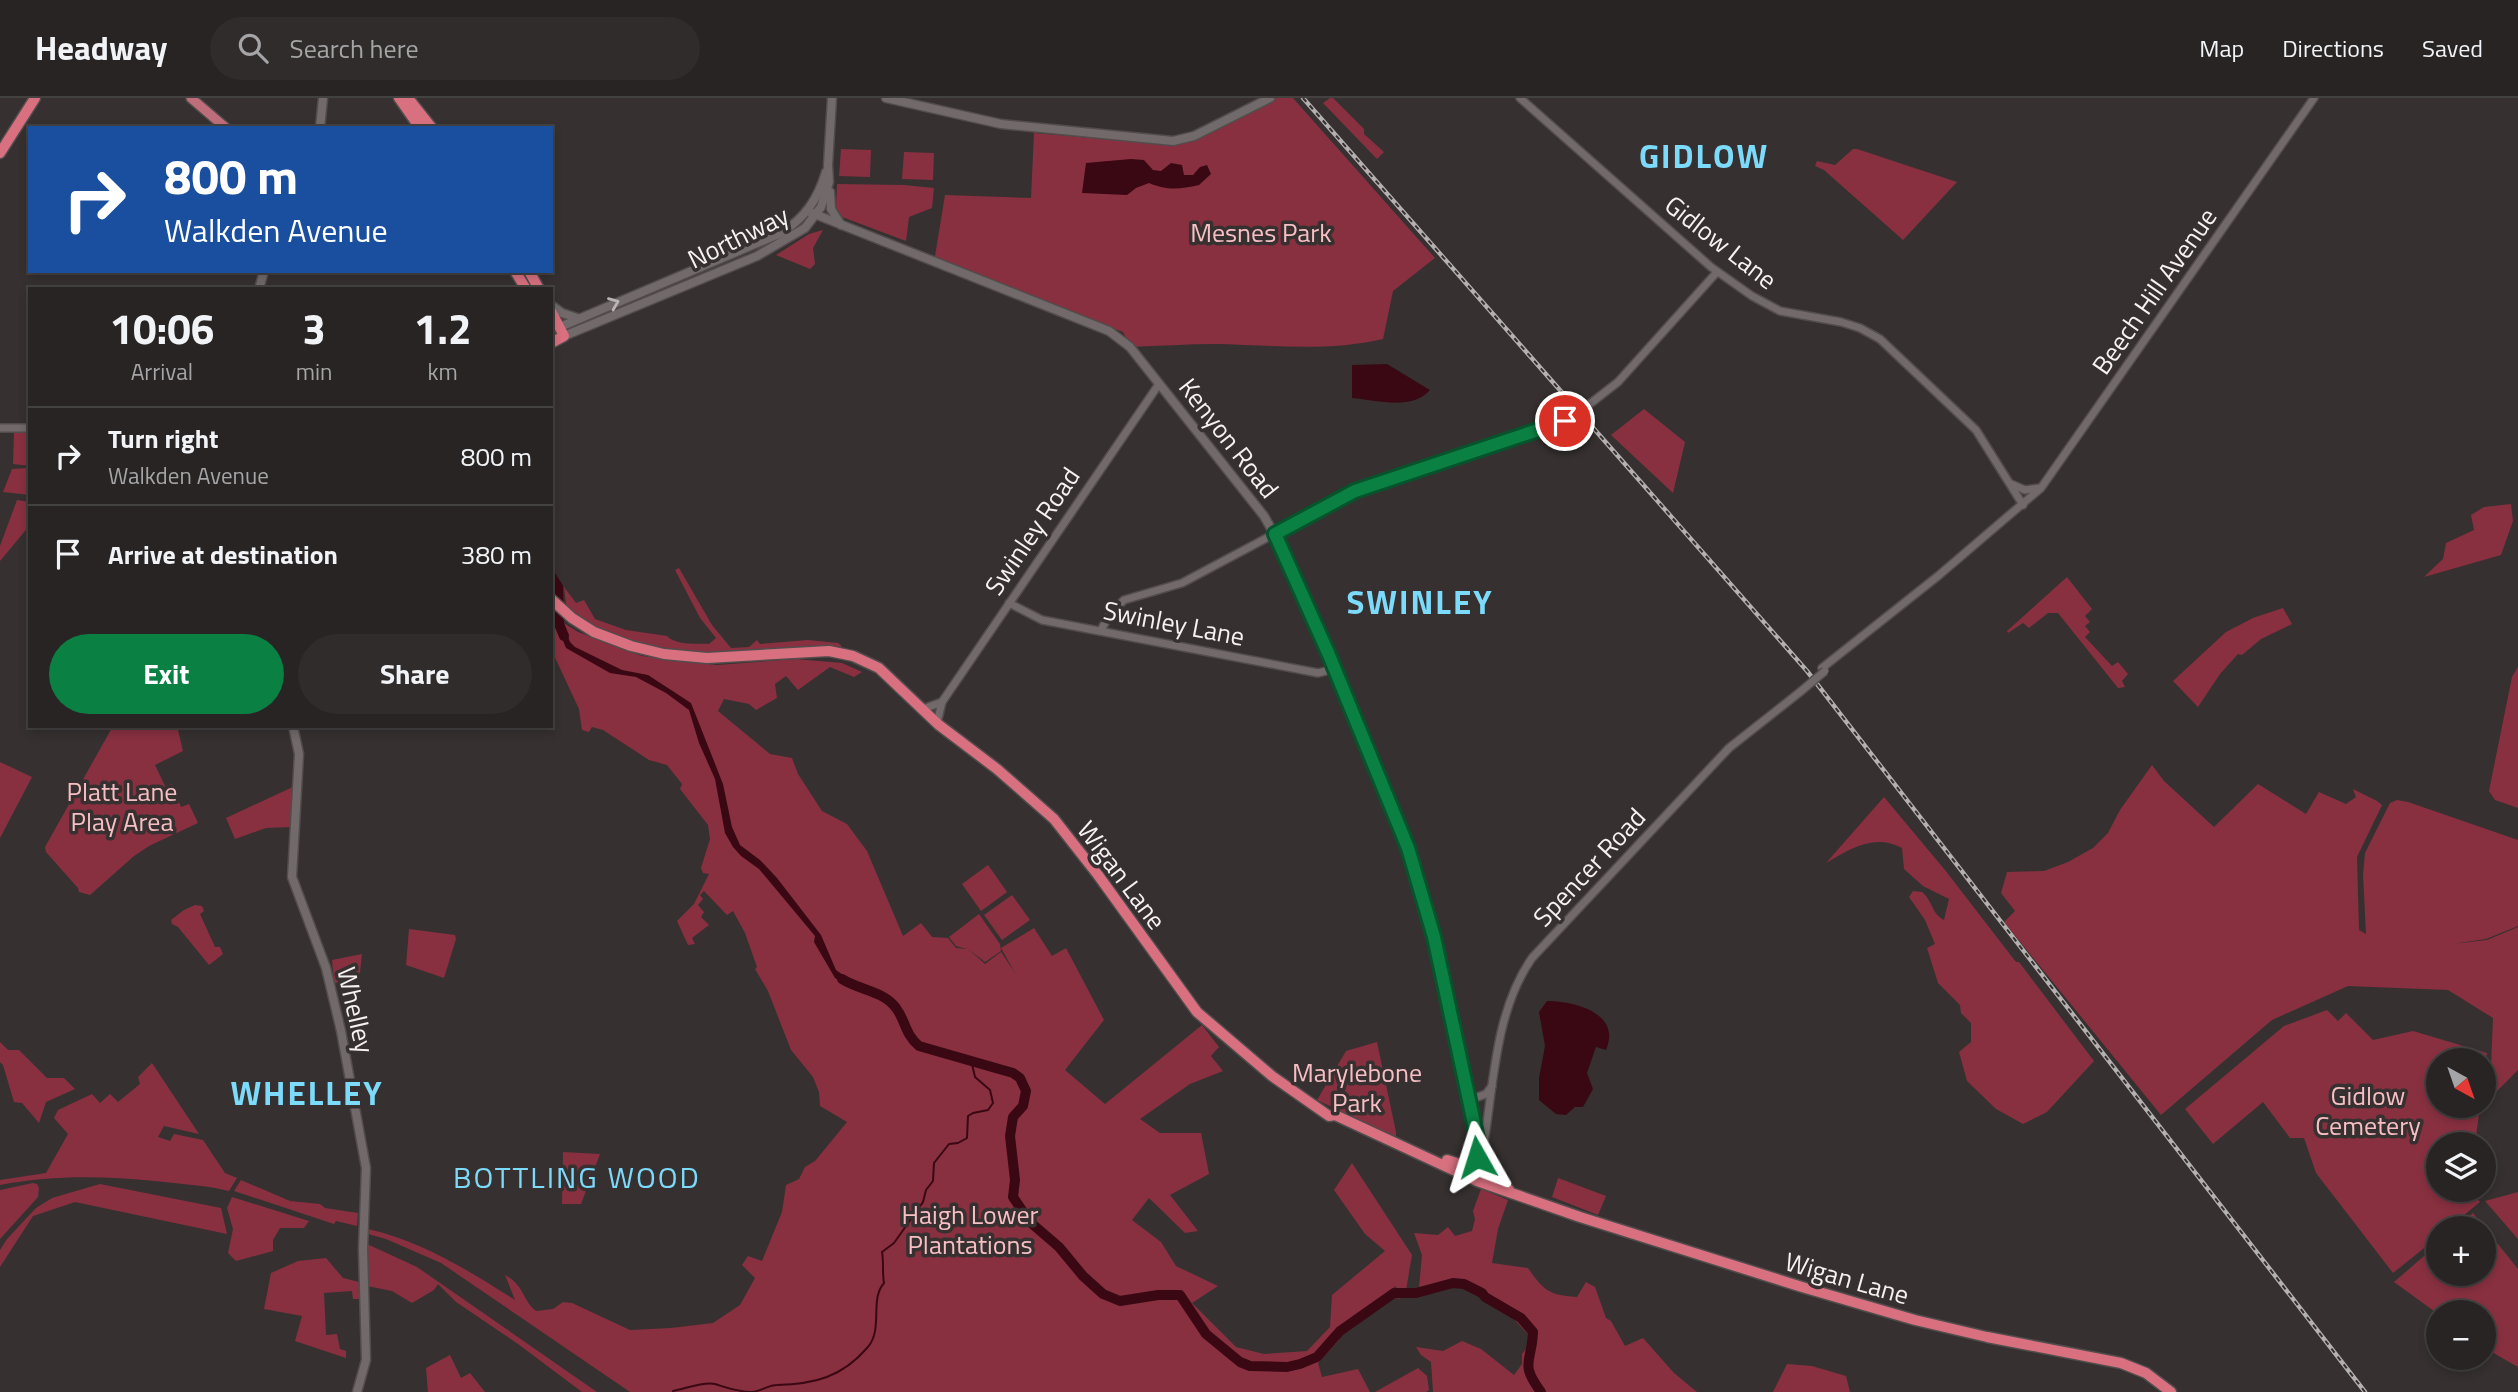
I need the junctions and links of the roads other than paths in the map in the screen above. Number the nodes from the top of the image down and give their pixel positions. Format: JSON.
{"nodes":[{"id":1,"x":35,"y":98,"type":"edge"},
{"id":2,"x":191,"y":98,"type":"edge"},
{"id":3,"x":323,"y":98,"type":"edge"},
{"id":4,"x":399,"y":98,"type":"edge"},
{"id":5,"x":408,"y":98,"type":"edge"},
{"id":6,"x":832,"y":98,"type":"edge"},
{"id":7,"x":886,"y":98,"type":"edge"},
{"id":8,"x":1270,"y":98,"type":"edge"},
{"id":9,"x":1520,"y":98,"type":"edge"},
{"id":10,"x":2314,"y":98,"type":"edge"},
{"id":11,"x":224,"y":126,"type":"edge"},
{"id":12,"x":320,"y":126,"type":"edge"},
{"id":13,"x":419,"y":126,"type":"edge"},
{"id":14,"x":430,"y":126,"type":"edge"},
{"id":15,"x":0,"y":153,"type":"edge"},
{"id":16,"x":828,"y":165,"type":"junction"},
{"id":17,"x":829,"y":182,"type":"junction"},
{"id":18,"x":807,"y":211,"type":"junction"},
{"id":19,"x":817,"y":215,"type":"junction"},
{"id":20,"x":840,"y":225,"type":"junction"},
{"id":21,"x":805,"y":228,"type":"junction"},
{"id":22,"x":1717,"y":272,"type":"junction"},
{"id":23,"x":553,"y":306,"type":"edge"},
{"id":24,"x":578,"y":318,"type":"junction"},
{"id":25,"x":555,"y":335,"type":"edge"},
{"id":26,"x":1159,"y":384,"type":"junction"},
{"id":27,"x":0,"y":428,"type":"edge"},
{"id":28,"x":28,"y":428,"type":"edge"},
{"id":29,"x":2010,"y":484,"type":"junction"},
{"id":30,"x":2041,"y":488,"type":"junction"},
{"id":31,"x":2023,"y":505,"type":"junction"},
{"id":32,"x":1275,"y":534,"type":"junction"},
{"id":33,"x":553,"y":601,"type":"edge"},
{"id":34,"x":1009,"y":603,"type":"junction"},
{"id":35,"x":1101,"y":630,"type":"junction"},
{"id":36,"x":1847,"y":650,"type":"joint"},
{"id":37,"x":808,"y":652,"type":"junction"},
{"id":38,"x":1334,"y":669,"type":"junction"},
{"id":39,"x":887,"y":677,"type":"junction"},
{"id":40,"x":942,"y":702,"type":"junction"},
{"id":41,"x":923,"y":709,"type":"junction"},
{"id":42,"x":937,"y":723,"type":"junction"},
{"id":43,"x":293,"y":728,"type":"edge"},
{"id":44,"x":1492,"y":1085,"type":"junction"},
{"id":45,"x":1480,"y":1097,"type":"junction"},
{"id":46,"x":1469,"y":1100,"type":"junction"},
{"id":47,"x":1491,"y":1101,"type":"junction"},
{"id":48,"x":1401,"y":1144,"type":"junction"},
{"id":49,"x":1480,"y":1151,"type":"junction"},
{"id":50,"x":1474,"y":1164,"type":"junction"},
{"id":51,"x":1488,"y":1166,"type":"junction"},
{"id":52,"x":1477,"y":1180,"type":"junction"},
{"id":53,"x":1511,"y":1192,"type":"junction"},
{"id":54,"x":357,"y":1392,"type":"edge"},
{"id":55,"x":2171,"y":1392,"type":"edge"}],
"edges":[{"from":1,"to":15,"type":"highway"},
{"from":2,"to":11,"type":"main road"},
{"from":3,"to":12,"type":"main road"},
{"from":4,"to":13,"type":"highway"},
{"from":5,"to":14,"type":"highway"},
{"from":6,"to":16,"type":"main road"},
{"from":7,"to":8,"type":"main road"},
{"from":9,"to":22,"type":"street","name":"Gidlow Lane"},
{"from":10,"to":30,"type":"street","name":"Beech Hill Avenue"},
{"from":16,"to":17,"type":"main road"},
{"from":16,"to":18,"type":"main road"},
{"from":17,"to":19,"type":"main road"},
{"from":17,"to":20,"type":"main road"},
{"from":18,"to":19,"type":"main road","name":"Kenyon Road"},
{"from":24,"to":18,"type":"main road","name":"Northway","one_way":true},
{"from":19,"to":20,"type":"main road","name":"Kenyon Road"},
{"from":19,"to":21,"type":"main road","name":"Northway"},
{"from":20,"to":21,"type":"main road"},
{"from":20,"to":26,"type":"main road","name":"Kenyon Road"},
{"from":21,"to":25,"type":"main road","name":"Northway"},
{"from":22,"to":29,"type":"street","name":"Gidlow Lane"},
{"from":22,"to":32,"type":"street"},
{"from":23,"to":24,"type":"main road"},
{"from":24,"to":25,"type":"main road","name":"Northway"},
{"from":26,"to":32,"type":"main road","name":"Kenyon Road"},
{"from":26,"to":34,"type":"street","name":"Swinley Road"},
{"from":27,"to":28,"type":"street"},
{"from":29,"to":30,"type":"street"},
{"from":29,"to":31,"type":"street","name":"Gidlow Lane"},
{"from":30,"to":31,"type":"street","name":"Beech Hill Avenue"},
{"from":31,"to":36,"type":"street","name":"Beech Hill Avenue"},
{"from":32,"to":35,"type":"street"},
{"from":32,"to":38,"type":"main road","name":"Kenyon Road"},
{"from":33,"to":37,"type":"highway"},
{"from":34,"to":35,"type":"street","name":"Swinley Lane"},
{"from":34,"to":40,"type":"street","name":"Swinley Road"},
{"from":35,"to":38,"type":"street","name":"Swinley Lane"},
{"from":36,"to":44,"type":"street","name":"Spencer Road","bridge":true},
{"from":37,"to":39,"type":"highway","name":"Wigan Lane"},
{"from":37,"to":39,"type":"highway","name":"Wigan Lane"},
{"from":38,"to":46,"type":"main road","name":"Kenyon Road"},
{"from":39,"to":41,"type":"highway","name":"Wigan Lane"},
{"from":40,"to":41,"type":"street"},
{"from":40,"to":42,"type":"street","name":"Swinley Road"},
{"from":41,"to":42,"type":"highway","name":"Wigan Lane"},
{"from":42,"to":48,"type":"highway","name":"Wigan Lane"},
{"from":43,"to":54,"type":"main road","name":"Whelley"},
{"from":44,"to":45,"type":"street"},
{"from":44,"to":47,"type":"street","name":"Spencer Road"},
{"from":45,"to":46,"type":"street"},
{"from":45,"to":47,"type":"street"},
{"from":46,"to":49,"type":"main road","name":"Kenyon Road"},
{"from":47,"to":49,"type":"street","name":"Spencer Road"},
{"from":48,"to":50,"type":"highway","name":"Wigan Lane"},
{"from":48,"to":52,"type":"highway","name":"Wigan Lane"},
{"from":49,"to":50,"type":"main road"},
{"from":49,"to":51,"type":"main road"},
{"from":50,"to":51,"type":"highway"},
{"from":50,"to":52,"type":"highway"},
{"from":51,"to":52,"type":"highway"},
{"from":51,"to":53,"type":"highway"},
{"from":52,"to":53,"type":"highway","name":"Wigan Lane"},
{"from":53,"to":55,"type":"highway","name":"Wigan Lane"}]}
